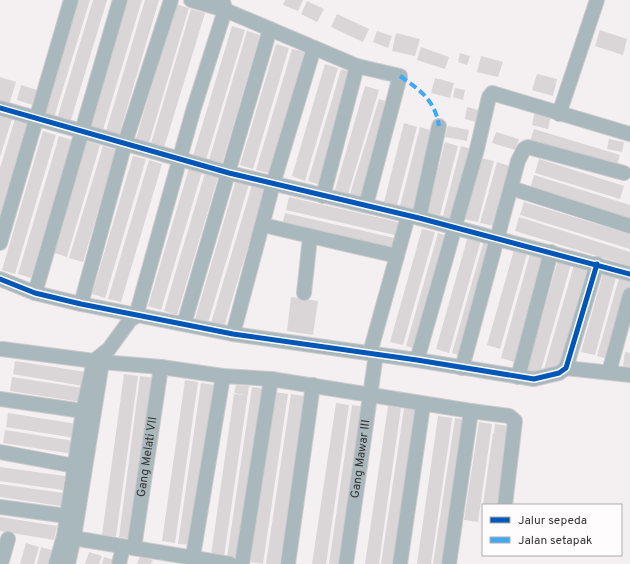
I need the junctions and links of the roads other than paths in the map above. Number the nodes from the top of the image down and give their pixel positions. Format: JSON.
{"nodes":[{"id":1,"x":71,"y":0,"type":"edge"},
{"id":2,"x":120,"y":0,"type":"edge"},
{"id":3,"x":172,"y":0,"type":"edge"},
{"id":4,"x":191,"y":0,"type":"edge"},
{"id":5,"x":597,"y":0,"type":"edge"},
{"id":6,"x":222,"y":4,"type":"edge"},
{"id":7,"x":270,"y":29,"type":"junction"},
{"id":8,"x":314,"y":48,"type":"junction"},
{"id":9,"x":357,"y":66,"type":"junction"},
{"id":10,"x":0,"y":108,"type":"edge"},
{"id":11,"x":559,"y":114,"type":"junction"},
{"id":12,"x":35,"y":118,"type":"junction"},
{"id":13,"x":439,"y":126,"type":"dead end"},
{"id":14,"x":82,"y":131,"type":"junction"},
{"id":15,"x":630,"y":134,"type":"edge"},
{"id":16,"x":125,"y":143,"type":"junction"},
{"id":17,"x":176,"y":157,"type":"junction"},
{"id":18,"x":229,"y":173,"type":"junction"},
{"id":19,"x":624,"y":173,"type":"dead end"},
{"id":20,"x":273,"y":184,"type":"junction"},
{"id":21,"x":511,"y":188,"type":"junction"},
{"id":22,"x":323,"y":196,"type":"junction"},
{"id":23,"x":366,"y":206,"type":"junction"},
{"id":24,"x":414,"y":217,"type":"junction"},
{"id":25,"x":263,"y":225,"type":"junction"},
{"id":26,"x":630,"y":226,"type":"edge"},
{"id":27,"x":454,"y":228,"type":"junction"},
{"id":28,"x":310,"y":237,"type":"junction"},
{"id":29,"x":499,"y":238,"type":"junction"},
{"id":30,"x":0,"y":243,"type":"edge"},
{"id":31,"x":551,"y":252,"type":"junction"},
{"id":32,"x":397,"y":256,"type":"junction"},
{"id":33,"x":597,"y":264,"type":"junction"},
{"id":34,"x":630,"y":274,"type":"edge"},
{"id":35,"x":0,"y":278,"type":"edge"},
{"id":36,"x":35,"y":293,"type":"junction"},
{"id":37,"x":304,"y":293,"type":"dead end"},
{"id":38,"x":630,"y":295,"type":"edge"},
{"id":39,"x":81,"y":304,"type":"junction"},
{"id":40,"x":130,"y":319,"type":"junction"},
{"id":41,"x":184,"y":324,"type":"junction"},
{"id":42,"x":626,"y":326,"type":"edge"},
{"id":43,"x":233,"y":334,"type":"junction"},
{"id":44,"x":2,"y":349,"type":"dead end"},
{"id":45,"x":373,"y":354,"type":"junction"},
{"id":46,"x":102,"y":357,"type":"junction"},
{"id":47,"x":417,"y":360,"type":"junction"},
{"id":48,"x":161,"y":367,"type":"junction"},
{"id":49,"x":462,"y":368,"type":"junction"},
{"id":50,"x":566,"y":368,"type":"junction"},
{"id":51,"x":609,"y":372,"type":"junction"},
{"id":52,"x":630,"y":375,"type":"edge"},
{"id":53,"x":223,"y":376,"type":"junction"},
{"id":54,"x":518,"y":377,"type":"junction"},
{"id":55,"x":271,"y":378,"type":"junction"},
{"id":56,"x":312,"y":385,"type":"junction"},
{"id":57,"x":371,"y":396,"type":"junction"},
{"id":58,"x":0,"y":399,"type":"edge"},
{"id":59,"x":423,"y":405,"type":"junction"},
{"id":60,"x":83,"y":411,"type":"junction"},
{"id":61,"x":471,"y":411,"type":"junction"},
{"id":62,"x":0,"y":452,"type":"edge"},
{"id":63,"x":75,"y":466,"type":"junction"},
{"id":64,"x":505,"y":504,"type":"edge"},
{"id":65,"x":0,"y":507,"type":"edge"},
{"id":66,"x":68,"y":516,"type":"junction"},
{"id":67,"x":69,"y":537,"type":"junction"},
{"id":68,"x":8,"y":539,"type":"dead end"},
{"id":69,"x":129,"y":548,"type":"junction"},
{"id":70,"x":193,"y":556,"type":"junction"},
{"id":71,"x":172,"y":559,"type":"edge"},
{"id":72,"x":1,"y":564,"type":"edge"},
{"id":73,"x":56,"y":564,"type":"edge"},
{"id":74,"x":68,"y":564,"type":"edge"},
{"id":75,"x":119,"y":564,"type":"edge"},
{"id":76,"x":228,"y":564,"type":"edge"},
{"id":77,"x":242,"y":564,"type":"edge"},
{"id":78,"x":288,"y":564,"type":"edge"},
{"id":79,"x":346,"y":564,"type":"edge"},
{"id":80,"x":400,"y":564,"type":"edge"},
{"id":81,"x":449,"y":564,"type":"edge"}],
"edges":[{"from":1,"to":12,"type":"street"},
{"from":2,"to":14,"type":"street"},
{"from":3,"to":16,"type":"street"},
{"from":4,"to":6,"type":"street"},
{"from":5,"to":11,"type":"street"},
{"from":6,"to":7,"type":"street"},
{"from":6,"to":17,"type":"street"},
{"from":7,"to":8,"type":"street"},
{"from":7,"to":18,"type":"street"},
{"from":8,"to":9,"type":"street"},
{"from":8,"to":20,"type":"street"},
{"from":9,"to":22,"type":"street"},
{"from":9,"to":23,"type":"street"},
{"from":10,"to":12,"type":"street"},
{"from":11,"to":15,"type":"street"},
{"from":11,"to":27,"type":"street"},
{"from":12,"to":14,"type":"street"},
{"from":12,"to":30,"type":"street"},
{"from":13,"to":24,"type":"street","name":"Gang Mawar III"},
{"from":14,"to":16,"type":"street"},
{"from":14,"to":36,"type":"street"},
{"from":16,"to":17,"type":"street"},
{"from":16,"to":39,"type":"street"},
{"from":17,"to":18,"type":"street"},
{"from":17,"to":40,"type":"street"},
{"from":18,"to":20,"type":"street"},
{"from":18,"to":41,"type":"street"},
{"from":19,"to":21,"type":"street"},
{"from":20,"to":22,"type":"street"},
{"from":20,"to":25,"type":"street"},
{"from":21,"to":26,"type":"street"},
{"from":21,"to":29,"type":"street"},
{"from":22,"to":23,"type":"street"},
{"from":23,"to":24,"type":"street"},
{"from":24,"to":27,"type":"street"},
{"from":24,"to":32,"type":"street","name":"Gang Mawar III"},
{"from":25,"to":28,"type":"street"},
{"from":25,"to":43,"type":"street"},
{"from":27,"to":29,"type":"street"},
{"from":27,"to":47,"type":"street"},
{"from":28,"to":32,"type":"street"},
{"from":28,"to":37,"type":"street"},
{"from":29,"to":31,"type":"street"},
{"from":29,"to":49,"type":"street"},
{"from":31,"to":33,"type":"street"},
{"from":31,"to":54,"type":"street"},
{"from":32,"to":45,"type":"street","name":"Gang Mawar III"},
{"from":33,"to":34,"type":"street"},
{"from":33,"to":50,"type":"street"},
{"from":35,"to":36,"type":"street"},
{"from":36,"to":39,"type":"street"},
{"from":38,"to":42,"type":"street"},
{"from":39,"to":40,"type":"street"},
{"from":40,"to":41,"type":"street"},
{"from":40,"to":46,"type":"street"},
{"from":41,"to":43,"type":"street"},
{"from":42,"to":51,"type":"street"},
{"from":43,"to":45,"type":"street"},
{"from":44,"to":46,"type":"street"},
{"from":45,"to":47,"type":"street"},
{"from":45,"to":57,"type":"street","name":"Gang Mawar III"},
{"from":46,"to":48,"type":"street"},
{"from":46,"to":60,"type":"street"},
{"from":46,"to":67,"type":"street"},
{"from":47,"to":49,"type":"street"},
{"from":48,"to":53,"type":"street"},
{"from":48,"to":69,"type":"street","name":"Gang Melati VII"},
{"from":49,"to":54,"type":"street"},
{"from":50,"to":51,"type":"street"},
{"from":50,"to":54,"type":"street"},
{"from":51,"to":52,"type":"street"},
{"from":53,"to":55,"type":"street"},
{"from":53,"to":70,"type":"street"},
{"from":55,"to":56,"type":"street"},
{"from":55,"to":77,"type":"street"},
{"from":56,"to":57,"type":"street"},
{"from":56,"to":78,"type":"street"},
{"from":57,"to":59,"type":"street"},
{"from":57,"to":79,"type":"street","name":"Gang Mawar III"},
{"from":58,"to":60,"type":"street"},
{"from":59,"to":61,"type":"street"},
{"from":59,"to":80,"type":"street"},
{"from":60,"to":63,"type":"street"},
{"from":61,"to":64,"type":"street"},
{"from":61,"to":81,"type":"street"},
{"from":62,"to":63,"type":"street"},
{"from":63,"to":66,"type":"street"},
{"from":65,"to":66,"type":"street"},
{"from":66,"to":67,"type":"street"},
{"from":67,"to":69,"type":"street"},
{"from":67,"to":73,"type":"street"},
{"from":67,"to":74,"type":"street"},
{"from":68,"to":72,"type":"street"},
{"from":69,"to":71,"type":"street"},
{"from":69,"to":75,"type":"street","name":"Gang Melati VII"},
{"from":70,"to":71,"type":"street"},
{"from":70,"to":76,"type":"street"}]}
